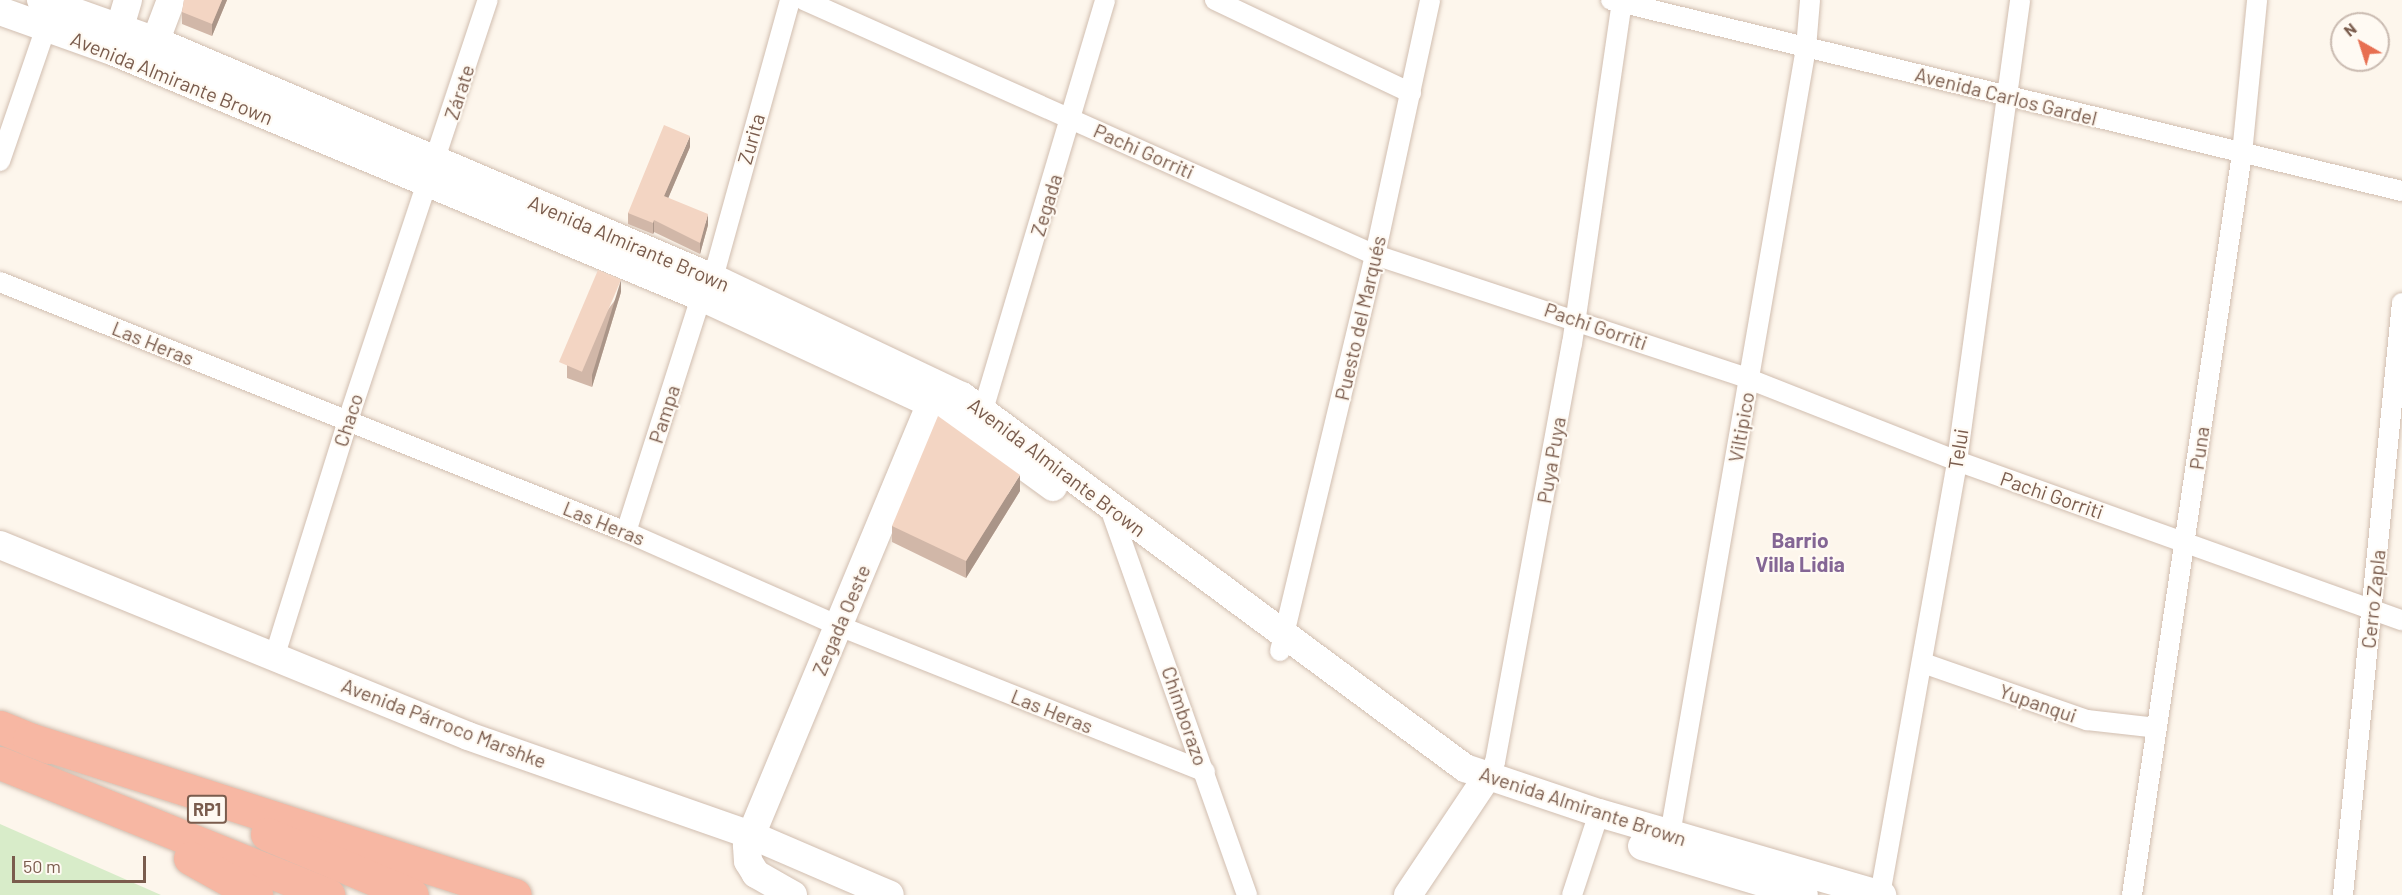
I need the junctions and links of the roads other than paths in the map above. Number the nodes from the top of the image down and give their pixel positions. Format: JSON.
{"nodes":[{"id":1,"x":128,"y":0,"type":"edge"},
{"id":2,"x":171,"y":0,"type":"edge"},
{"id":3,"x":488,"y":0,"type":"edge"},
{"id":4,"x":790,"y":0,"type":"edge"},
{"id":5,"x":804,"y":0,"type":"edge"},
{"id":6,"x":1105,"y":0,"type":"edge"},
{"id":7,"x":1215,"y":0,"type":"edge"},
{"id":8,"x":1430,"y":0,"type":"edge"},
{"id":9,"x":1810,"y":0,"type":"edge"},
{"id":10,"x":2020,"y":0,"type":"edge"},
{"id":11,"x":2257,"y":0,"type":"edge"},
{"id":12,"x":1618,"y":1,"type":"edge"},
{"id":13,"x":0,"y":11,"type":"edge"},
{"id":14,"x":47,"y":11,"type":"edge"},
{"id":15,"x":116,"y":40,"type":"junction"},
{"id":16,"x":1806,"y":48,"type":"junction"},
{"id":17,"x":151,"y":53,"type":"junction"},
{"id":18,"x":1410,"y":93,"type":"junction"},
{"id":19,"x":2010,"y":96,"type":"junction"},
{"id":20,"x":1072,"y":118,"type":"junction"},
{"id":21,"x":2242,"y":154,"type":"junction"},
{"id":22,"x":0,"y":161,"type":"edge"},
{"id":23,"x":432,"y":172,"type":"junction"},
{"id":24,"x":2402,"y":191,"type":"edge"},
{"id":25,"x":1375,"y":255,"type":"junction"},
{"id":26,"x":0,"y":282,"type":"edge"},
{"id":27,"x":707,"y":287,"type":"junction"},
{"id":28,"x":2402,"y":303,"type":"edge"},
{"id":29,"x":1575,"y":318,"type":"junction"},
{"id":30,"x":1749,"y":379,"type":"junction"},
{"id":31,"x":935,"y":394,"type":"junction"},
{"id":32,"x":348,"y":420,"type":"junction"},
{"id":33,"x":980,"y":420,"type":"junction"},
{"id":34,"x":1957,"y":461,"type":"junction"},
{"id":35,"x":1110,"y":508,"type":"junction"},
{"id":36,"x":626,"y":532,"type":"junction"},
{"id":37,"x":1123,"y":538,"type":"junction"},
{"id":38,"x":2186,"y":542,"type":"junction"},
{"id":39,"x":0,"y":545,"type":"edge"},
{"id":40,"x":2373,"y":609,"type":"junction"},
{"id":41,"x":2402,"y":620,"type":"edge"},
{"id":42,"x":839,"y":626,"type":"junction"},
{"id":43,"x":1281,"y":642,"type":"junction"},
{"id":44,"x":274,"y":658,"type":"junction"},
{"id":45,"x":1923,"y":663,"type":"junction"},
{"id":46,"x":2157,"y":728,"type":"junction"},
{"id":47,"x":14,"y":733,"type":"edge"},
{"id":48,"x":0,"y":763,"type":"edge"},
{"id":49,"x":1205,"y":772,"type":"junction"},
{"id":50,"x":1482,"y":785,"type":"junction"},
{"id":51,"x":73,"y":792,"type":"junction"},
{"id":52,"x":1596,"y":822,"type":"junction"},
{"id":53,"x":751,"y":835,"type":"junction"},
{"id":54,"x":1668,"y":844,"type":"junction"},
{"id":55,"x":1841,"y":889,"type":"edge"},
{"id":56,"x":256,"y":895,"type":"edge"},
{"id":57,"x":329,"y":895,"type":"edge"},
{"id":58,"x":412,"y":895,"type":"edge"},
{"id":59,"x":515,"y":895,"type":"edge"},
{"id":60,"x":793,"y":895,"type":"edge"},
{"id":61,"x":890,"y":895,"type":"edge"},
{"id":62,"x":1248,"y":895,"type":"edge"},
{"id":63,"x":1408,"y":895,"type":"edge"},
{"id":64,"x":1572,"y":895,"type":"edge"},
{"id":65,"x":1804,"y":895,"type":"edge"},
{"id":66,"x":1881,"y":895,"type":"edge"},
{"id":67,"x":2132,"y":895,"type":"edge"},
{"id":68,"x":2343,"y":895,"type":"edge"}],
"edges":[{"from":1,"to":15,"type":"main road"},
{"from":2,"to":17,"type":"main road"},
{"from":3,"to":23,"type":"street","name":"Zárate"},
{"from":4,"to":27,"type":"street","name":"Zurita"},
{"from":5,"to":20,"type":"street","name":"Pachi Gorriti"},
{"from":6,"to":20,"type":"street","name":"Zegada"},
{"from":7,"to":18,"type":"street"},
{"from":8,"to":18,"type":"street","name":"Puesto del Marqués"},
{"from":9,"to":16,"type":"street","name":"Viltipico"},
{"from":10,"to":19,"type":"street","name":"Telui"},
{"from":11,"to":21,"type":"street","name":"Puna"},
{"from":12,"to":16,"type":"street","name":"Avenida Carlos Gardel"},
{"from":12,"to":29,"type":"street","name":"Puya Puya"},
{"from":13,"to":14,"type":"main road","name":"Avenida Almirante Brown"},
{"from":14,"to":15,"type":"main road","name":"Avenida Almirante Brown"},
{"from":14,"to":22,"type":"street"},
{"from":15,"to":17,"type":"main road","name":"Avenida Almirante Brown"},
{"from":16,"to":19,"type":"street","name":"Avenida Carlos Gardel"},
{"from":16,"to":30,"type":"street","name":"Viltipico"},
{"from":17,"to":23,"type":"main road","name":"Avenida Almirante Brown"},
{"from":18,"to":25,"type":"street","name":"Puesto del Marqués"},
{"from":19,"to":21,"type":"street","name":"Avenida Carlos Gardel"},
{"from":19,"to":34,"type":"street","name":"Telui"},
{"from":20,"to":25,"type":"street","name":"Pachi Gorriti"},
{"from":20,"to":33,"type":"street","name":"Zegada"},
{"from":21,"to":24,"type":"street","name":"Avenida Carlos Gardel"},
{"from":21,"to":38,"type":"street","name":"Puna"},
{"from":23,"to":27,"type":"main road","name":"Avenida Almirante Brown"},
{"from":23,"to":32,"type":"street","name":"Chaco"},
{"from":25,"to":29,"type":"street","name":"Pachi Gorriti"},
{"from":25,"to":43,"type":"street","name":"Puesto del Marqués"},
{"from":26,"to":32,"type":"street","name":"Las Heras"},
{"from":27,"to":31,"type":"main road","name":"Avenida Almirante Brown"},
{"from":27,"to":36,"type":"street","name":"Pampa"},
{"from":28,"to":40,"type":"street","name":"Cerro Zapla"},
{"from":29,"to":30,"type":"street","name":"Pachi Gorriti"},
{"from":29,"to":50,"type":"street","name":"Puya Puya"},
{"from":30,"to":34,"type":"street","name":"Pachi Gorriti"},
{"from":30,"to":54,"type":"street","name":"Viltipico"},
{"from":31,"to":33,"type":"main road","name":"Avenida Almirante Brown"},
{"from":31,"to":42,"type":"main road","name":"Zegada Oeste"},
{"from":32,"to":36,"type":"street","name":"Las Heras"},
{"from":32,"to":44,"type":"street","name":"Chaco"},
{"from":33,"to":35,"type":"main road","name":"Avenida Almirante Brown"},
{"from":33,"to":37,"type":"main road","name":"Avenida Almirante Brown"},
{"from":34,"to":38,"type":"street","name":"Pachi Gorriti"},
{"from":34,"to":45,"type":"street","name":"Telui"},
{"from":35,"to":37,"type":"street","name":"Chimborazo"},
{"from":35,"to":43,"type":"main road","name":"Avenida Almirante Brown"},
{"from":36,"to":42,"type":"street","name":"Las Heras"},
{"from":37,"to":43,"type":"main road","name":"Avenida Almirante Brown"},
{"from":37,"to":49,"type":"street","name":"Chimborazo"},
{"from":38,"to":40,"type":"street","name":"Pachi Gorriti"},
{"from":38,"to":46,"type":"street","name":"Puna"},
{"from":39,"to":44,"type":"main road","name":"Avenida Párroco Marshke"},
{"from":40,"to":41,"type":"street","name":"Pachi Gorriti"},
{"from":40,"to":68,"type":"street","name":"Cerro Zapla"},
{"from":42,"to":49,"type":"street","name":"Las Heras"},
{"from":42,"to":53,"type":"main road","name":"Zegada Oeste"},
{"from":43,"to":50,"type":"main road","name":"Avenida Almirante Brown"},
{"from":44,"to":53,"type":"main road","name":"Avenida Párroco Marshke"},
{"from":45,"to":46,"type":"street","name":"Yupanqui"},
{"from":45,"to":66,"type":"street","name":"Telui"},
{"from":46,"to":67,"type":"street","name":"Puna"},
{"from":47,"to":58,"type":"highway","number":"RP1"},
{"from":47,"to":59,"type":"highway"},
{"from":48,"to":51,"type":"highway","number":"RP1"},
{"from":49,"to":62,"type":"street","name":"Chimborazo"},
{"from":50,"to":52,"type":"main road","name":"Avenida Almirante Brown"},
{"from":50,"to":63,"type":"main road","name":"Puya Puya"},
{"from":51,"to":56,"type":"highway"},
{"from":51,"to":57,"type":"highway","number":"RP1"},
{"from":52,"to":54,"type":"main road","name":"Avenida Almirante Brown"},
{"from":52,"to":64,"type":"street"},
{"from":53,"to":60,"type":"main road","name":"Zegada Oeste"},
{"from":53,"to":61,"type":"main road","name":"Avenida Párroco Marshke"},
{"from":54,"to":55,"type":"main road","name":"Avenida Almirante Brown"},
{"from":54,"to":65,"type":"main road","name":"Avenida Almirante Brown"},
{"from":55,"to":66,"type":"main road","name":"Avenida Almirante Brown"}]}
